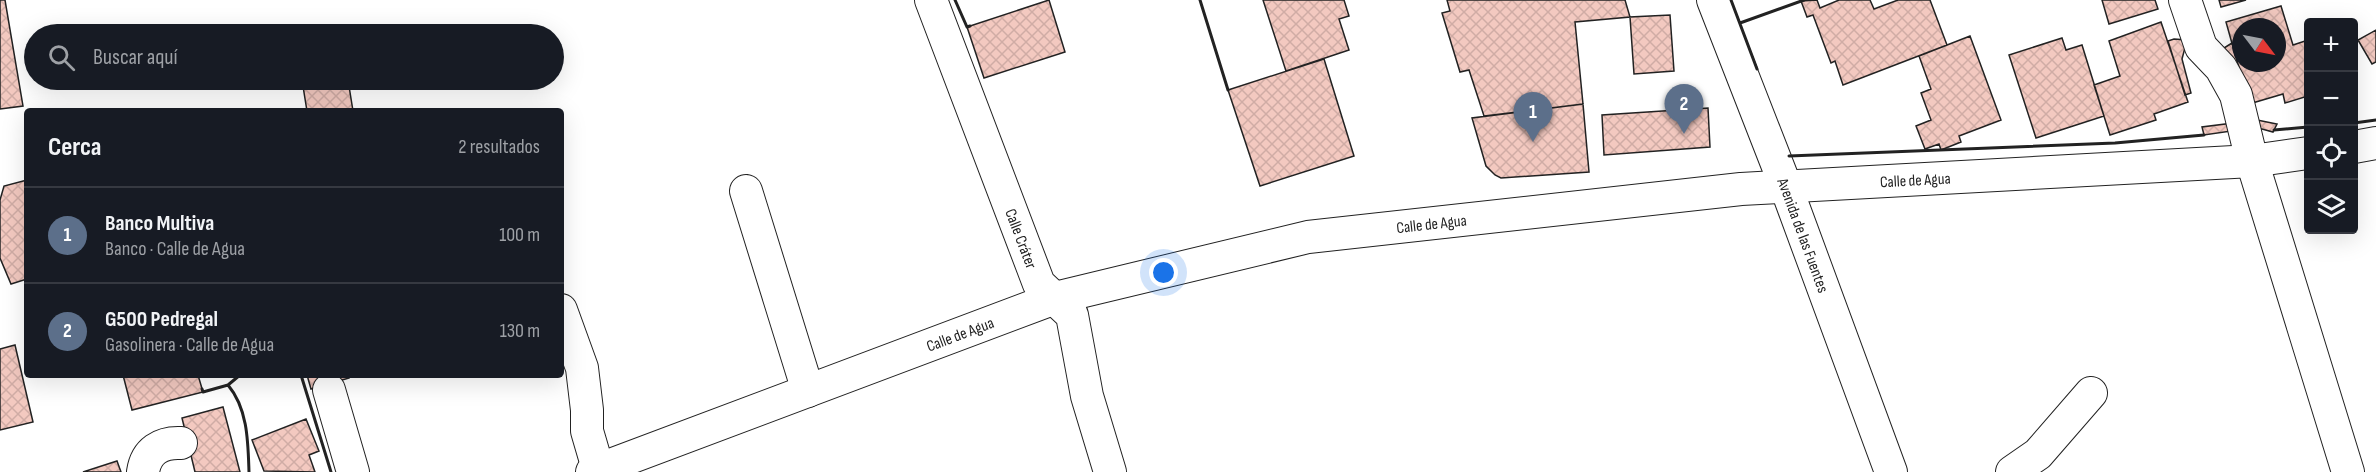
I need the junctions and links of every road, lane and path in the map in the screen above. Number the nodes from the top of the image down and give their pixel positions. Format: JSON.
{"nodes":[{"id":1,"x":931,"y":0,"type":"edge"},
{"id":2,"x":1713,"y":0,"type":"edge"},
{"id":3,"x":2186,"y":0,"type":"edge"},
{"id":4,"x":2376,"y":143,"type":"edge"},
{"id":5,"x":2358,"y":146,"type":"edge"},
{"id":6,"x":2304,"y":154,"type":"edge"},
{"id":7,"x":2252,"y":161,"type":"junction"},
{"id":8,"x":1786,"y":187,"type":"junction"},
{"id":9,"x":746,"y":191,"type":"dead end"},
{"id":10,"x":1054,"y":298,"type":"junction"},
{"id":11,"x":564,"y":317,"type":"edge"},
{"id":12,"x":328,"y":390,"type":"dead end"},
{"id":13,"x":808,"y":391,"type":"junction"},
{"id":14,"x":2091,"y":393,"type":"dead end"},
{"id":15,"x":181,"y":443,"type":"dead end"},
{"id":16,"x":596,"y":471,"type":"edge"},
{"id":17,"x":143,"y":472,"type":"edge"},
{"id":18,"x":353,"y":472,"type":"edge"},
{"id":19,"x":1110,"y":472,"type":"edge"},
{"id":20,"x":1891,"y":472,"type":"edge"},
{"id":21,"x":2012,"y":472,"type":"edge"},
{"id":22,"x":2348,"y":472,"type":"edge"}],
"edges":[{"from":1,"to":10,"type":"street","name":"Calle Cráter"},
{"from":2,"to":8,"type":"street","name":"Avenida de las Fuentes"},
{"from":3,"to":7,"type":"street"},
{"from":4,"to":5,"type":"street"},
{"from":6,"to":7,"type":"street","name":"Calle de Agua"},
{"from":7,"to":8,"type":"street","name":"Calle de Agua"},
{"from":7,"to":22,"type":"street"},
{"from":8,"to":10,"type":"street","name":"Calle de Agua"},
{"from":8,"to":20,"type":"street","name":"Avenida de las Fuentes"},
{"from":9,"to":13,"type":"street"},
{"from":10,"to":13,"type":"street","name":"Calle de Agua"},
{"from":10,"to":19,"type":"street","name":"Calle Cráter"},
{"from":11,"to":16,"type":"street"},
{"from":12,"to":18,"type":"street"},
{"from":13,"to":16,"type":"street","name":"Calle de Agua"},
{"from":14,"to":21,"type":"street"},
{"from":15,"to":17,"type":"street"}]}
